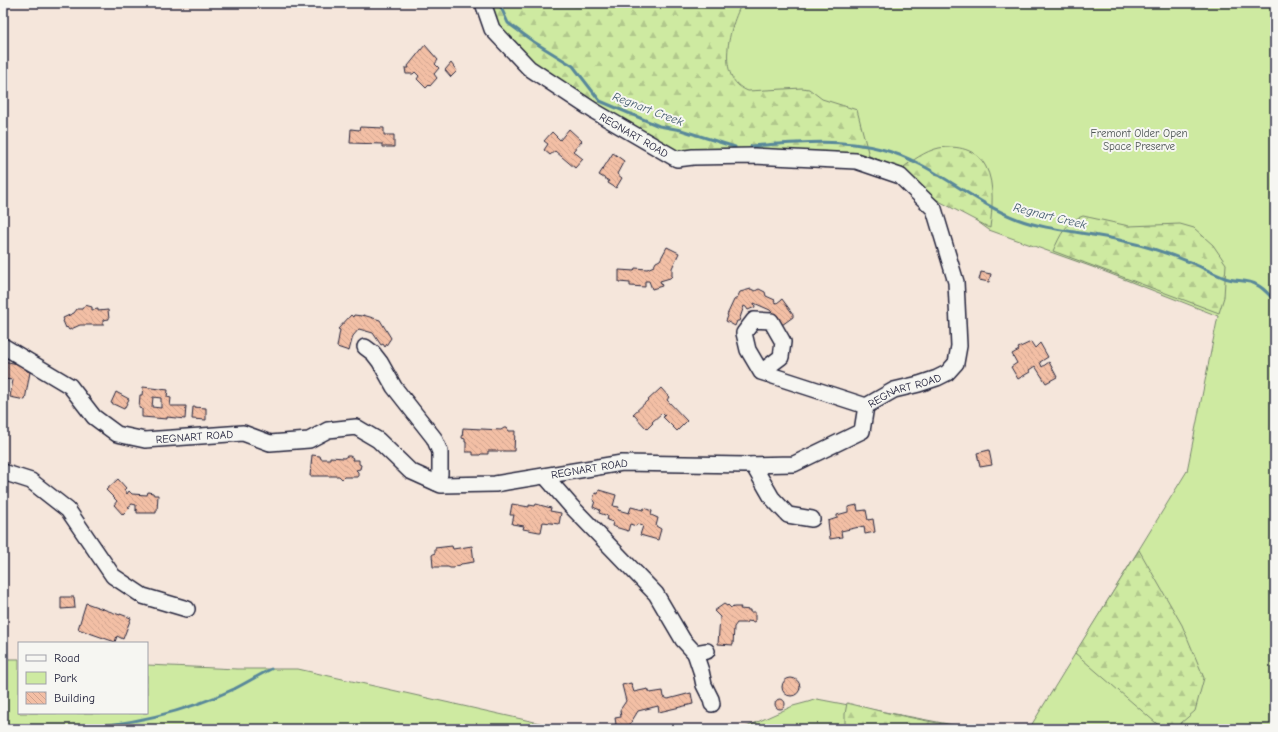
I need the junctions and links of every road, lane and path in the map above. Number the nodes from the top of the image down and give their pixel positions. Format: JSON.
{"nodes":[{"id":1,"x":483,"y":3,"type":"edge"},
{"id":2,"x":3,"y":346,"type":"edge"},
{"id":3,"x":365,"y":347,"type":"dead end"},
{"id":4,"x":761,"y":372,"type":"dead end"},
{"id":5,"x":866,"y":406,"type":"junction"},
{"id":6,"x":753,"y":464,"type":"junction"},
{"id":7,"x":3,"y":472,"type":"edge"},
{"id":8,"x":545,"y":476,"type":"junction"},
{"id":9,"x":437,"y":483,"type":"junction"},
{"id":10,"x":812,"y":519,"type":"dead end"},
{"id":11,"x":187,"y":609,"type":"dead end"},
{"id":12,"x":712,"y":704,"type":"dead end"}],
"edges":[{"from":1,"to":5,"type":"street","name":"REGNART ROAD"},
{"from":2,"to":9,"type":"street","name":"REGNART ROAD"},
{"from":3,"to":9,"type":"street"},
{"from":4,"to":5,"type":"street"},
{"from":5,"to":6,"type":"street","name":"REGNART ROAD"},
{"from":6,"to":8,"type":"street","name":"REGNART ROAD"},
{"from":6,"to":10,"type":"street"},
{"from":7,"to":11,"type":"street"},
{"from":8,"to":9,"type":"street","name":"REGNART ROAD"},
{"from":8,"to":12,"type":"street"}]}
